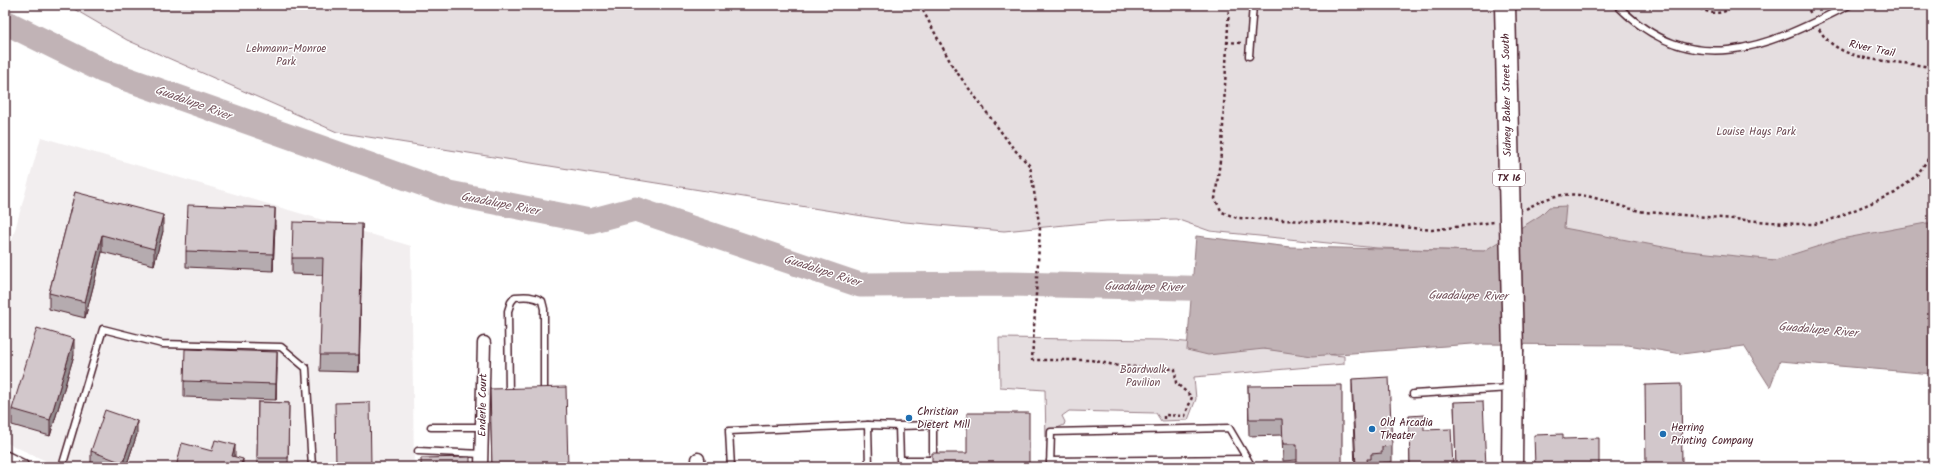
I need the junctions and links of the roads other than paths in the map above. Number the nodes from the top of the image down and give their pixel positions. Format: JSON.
{"nodes":[{"id":1,"x":1253,"y":5,"type":"edge"},
{"id":2,"x":1505,"y":5,"type":"edge"},
{"id":3,"x":1617,"y":5,"type":"edge"},
{"id":4,"x":1849,"y":5,"type":"edge"},
{"id":5,"x":1249,"y":56,"type":"dead end"},
{"id":6,"x":484,"y":343,"type":"dead end"},
{"id":7,"x":1513,"y":388,"type":"junction"},
{"id":8,"x":1413,"y":394,"type":"dead end"},
{"id":9,"x":516,"y":397,"type":"edge"},
{"id":10,"x":537,"y":397,"type":"edge"},
{"id":11,"x":868,"y":425,"type":"junction"},
{"id":12,"x":899,"y":426,"type":"junction"},
{"id":13,"x":431,"y":427,"type":"dead end"},
{"id":14,"x":482,"y":427,"type":"junction"},
{"id":15,"x":418,"y":451,"type":"dead end"},
{"id":16,"x":482,"y":454,"type":"junction"},
{"id":17,"x":5,"y":459,"type":"edge"},
{"id":18,"x":1247,"y":459,"type":"junction"},
{"id":19,"x":917,"y":460,"type":"junction"},
{"id":20,"x":1050,"y":464,"type":"edge"},
{"id":21,"x":869,"y":466,"type":"edge"},
{"id":22,"x":21,"y":467,"type":"edge"},
{"id":23,"x":62,"y":467,"type":"edge"},
{"id":24,"x":312,"y":467,"type":"edge"},
{"id":25,"x":481,"y":467,"type":"edge"},
{"id":26,"x":731,"y":467,"type":"edge"},
{"id":27,"x":841,"y":467,"type":"edge"},
{"id":28,"x":917,"y":467,"type":"edge"},
{"id":29,"x":1252,"y":467,"type":"edge"},
{"id":30,"x":1512,"y":467,"type":"edge"}],
"edges":[{"from":1,"to":5,"type":"lane"},
{"from":2,"to":7,"type":"main road","name":"Sidney Baker Street South","number":"TX 16","bridge":true},
{"from":3,"to":4,"type":"lane"},
{"from":6,"to":14,"type":"street","name":"Enderle Court"},
{"from":7,"to":8,"type":"lane"},
{"from":7,"to":30,"type":"main road","number":"TX 16"},
{"from":9,"to":10,"type":"lane"},
{"from":11,"to":12,"type":"lane"},
{"from":11,"to":21,"type":"lane"},
{"from":11,"to":26,"type":"lane"},
{"from":12,"to":19,"type":"lane"},
{"from":12,"to":19,"type":"lane"},
{"from":13,"to":14,"type":"lane"},
{"from":14,"to":16,"type":"street","name":"Enderle Court"},
{"from":15,"to":16,"type":"lane"},
{"from":16,"to":25,"type":"street","name":"Enderle Court"},
{"from":17,"to":22,"type":"street"},
{"from":18,"to":20,"type":"lane"},
{"from":18,"to":20,"type":"lane"},
{"from":18,"to":29,"type":"lane"},
{"from":19,"to":28,"type":"lane"},
{"from":21,"to":27,"type":"lane"},
{"from":23,"to":24,"type":"lane"}]}
